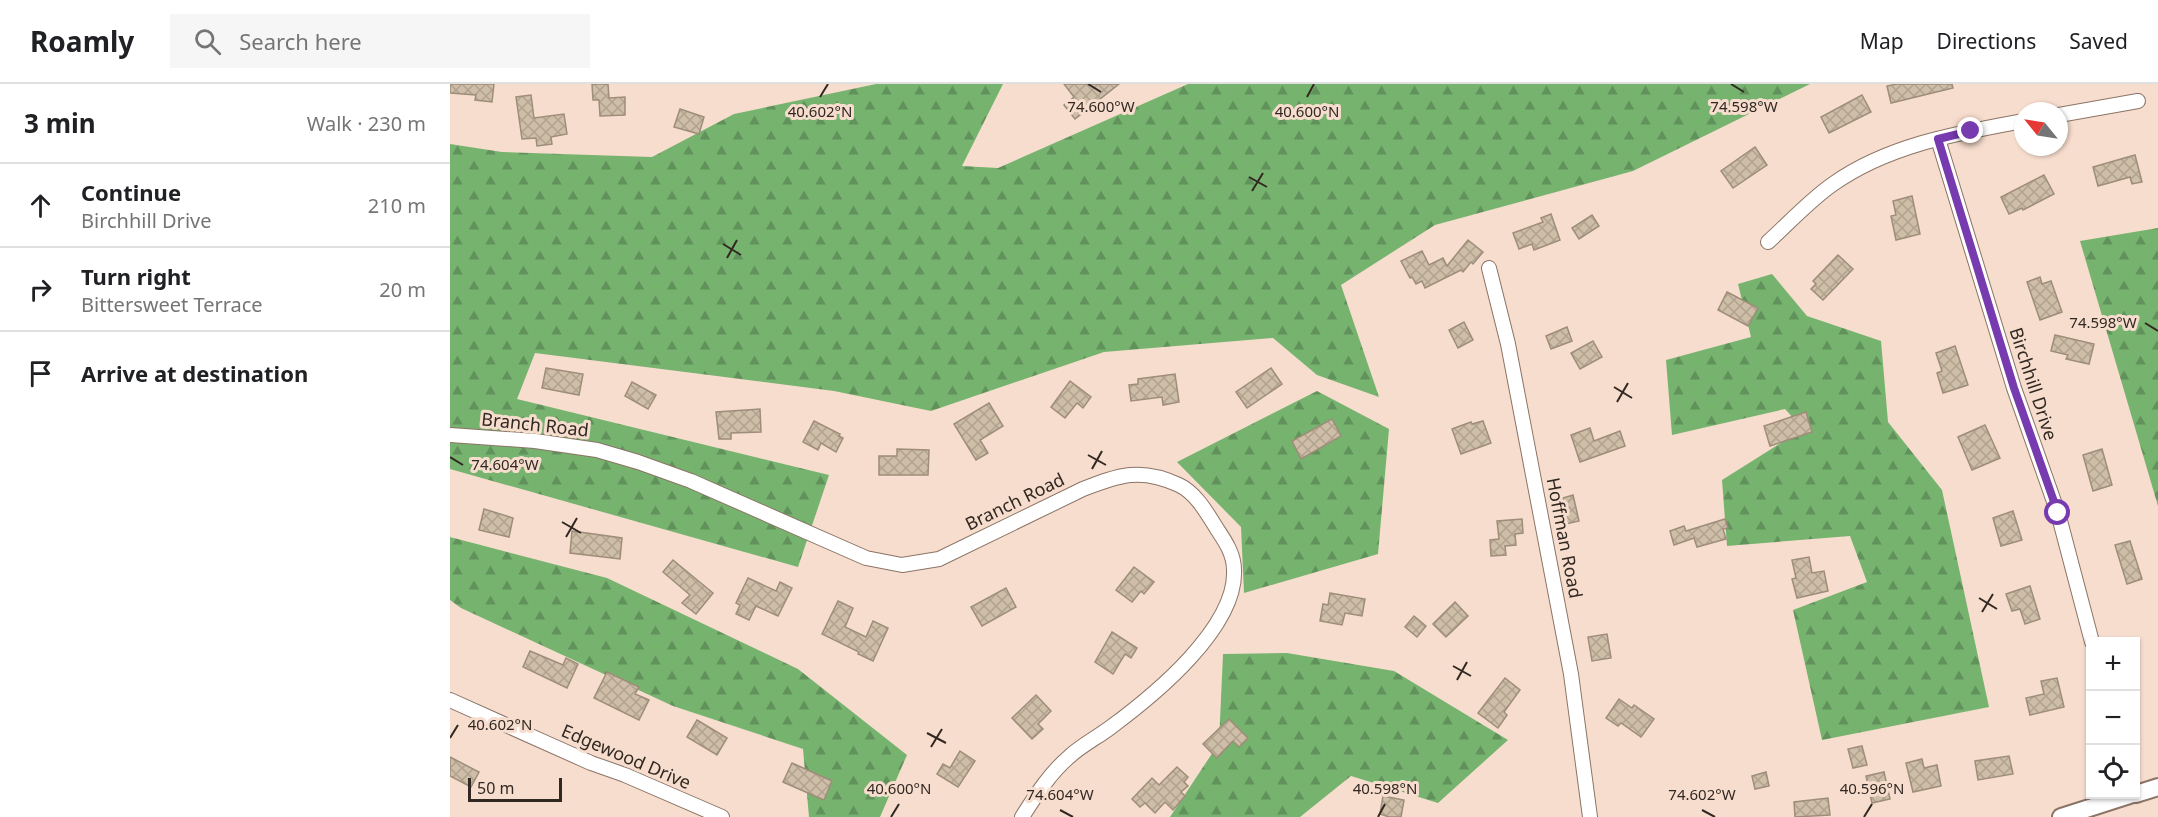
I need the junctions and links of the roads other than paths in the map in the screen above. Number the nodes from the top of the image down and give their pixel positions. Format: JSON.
{"nodes":[{"id":1,"x":2138,"y":101,"type":"dead end"},
{"id":2,"x":2068,"y":113,"type":"edge"},
{"id":3,"x":2014,"y":123,"type":"edge"},
{"id":4,"x":1938,"y":139,"type":"junction"},
{"id":5,"x":1768,"y":242,"type":"dead end"},
{"id":6,"x":1489,"y":268,"type":"dead end"},
{"id":7,"x":450,"y":435,"type":"edge"},
{"id":8,"x":2091,"y":637,"type":"edge"},
{"id":9,"x":450,"y":700,"type":"edge"},
{"id":10,"x":2158,"y":787,"type":"edge"},
{"id":11,"x":2140,"y":792,"type":"edge"},
{"id":12,"x":2117,"y":799,"type":"edge"},
{"id":13,"x":722,"y":817,"type":"edge"},
{"id":14,"x":1022,"y":817,"type":"edge"},
{"id":15,"x":1590,"y":817,"type":"edge"},
{"id":16,"x":2061,"y":817,"type":"edge"}],
"edges":[{"from":1,"to":2,"type":"street"},
{"from":3,"to":4,"type":"street"},
{"from":4,"to":5,"type":"street"},
{"from":4,"to":8,"type":"street","name":"Birchhill Drive"},
{"from":6,"to":15,"type":"street","name":"Hoffman Road"},
{"from":7,"to":14,"type":"street","name":"Branch Road"},
{"from":9,"to":13,"type":"street","name":"Edgewood Drive"},
{"from":10,"to":11,"type":"street"},
{"from":12,"to":16,"type":"street"}]}
